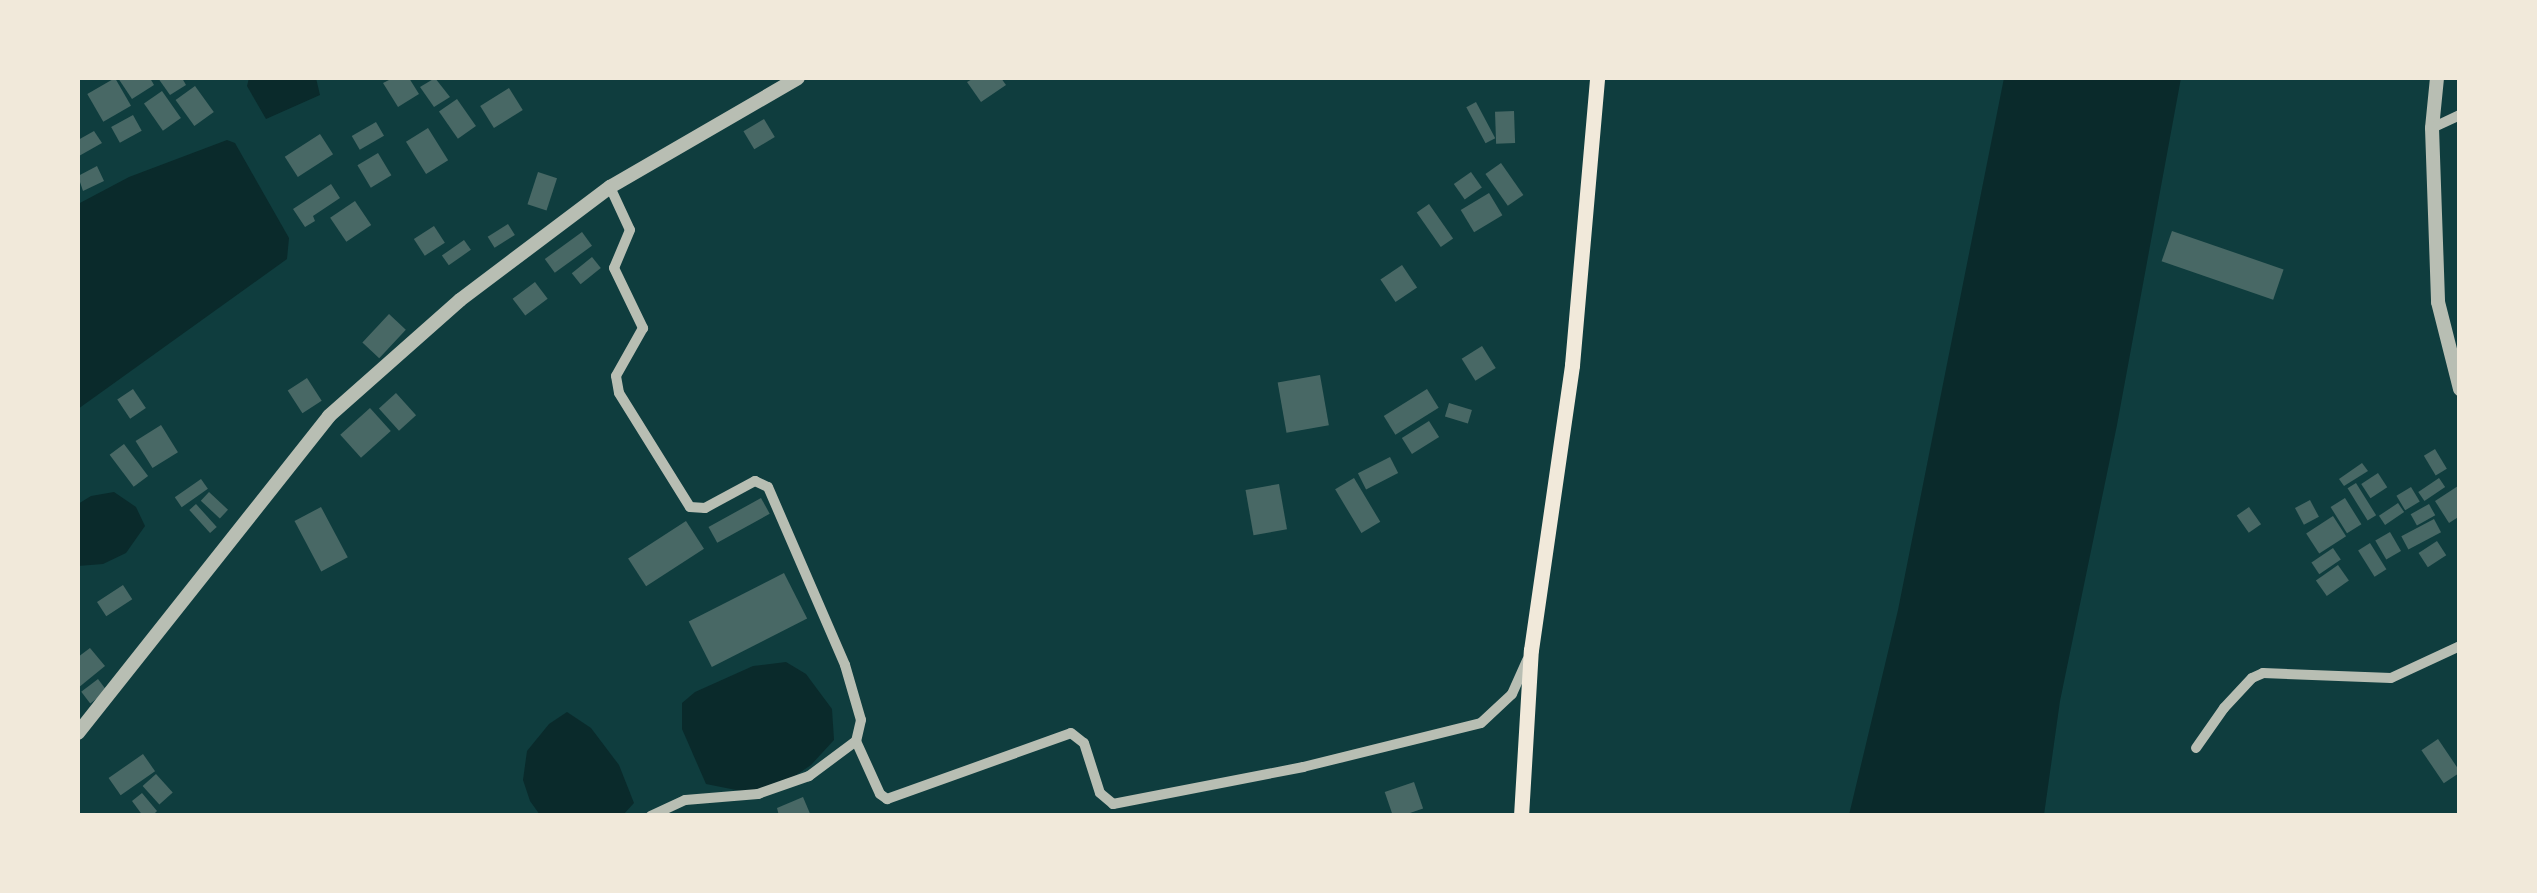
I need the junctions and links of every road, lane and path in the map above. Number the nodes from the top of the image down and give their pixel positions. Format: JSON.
{"nodes":[{"id":1,"x":798,"y":78,"type":"edge"},
{"id":2,"x":1597,"y":78,"type":"edge"},
{"id":3,"x":2437,"y":78,"type":"edge"},
{"id":4,"x":2460,"y":115,"type":"edge"},
{"id":5,"x":2432,"y":128,"type":"junction"},
{"id":6,"x":610,"y":186,"type":"junction"},
{"id":7,"x":2460,"y":389,"type":"edge"},
{"id":8,"x":2460,"y":646,"type":"edge"},
{"id":9,"x":1531,"y":650,"type":"junction"},
{"id":10,"x":78,"y":733,"type":"edge"},
{"id":11,"x":856,"y":741,"type":"junction"},
{"id":12,"x":2196,"y":748,"type":"dead end"},
{"id":13,"x":650,"y":816,"type":"edge"},
{"id":14,"x":1521,"y":816,"type":"edge"}],
"edges":[{"from":1,"to":6,"type":"street"},
{"from":2,"to":9,"type":"main road"},
{"from":3,"to":5,"type":"street"},
{"from":4,"to":5,"type":"street"},
{"from":5,"to":7,"type":"street"},
{"from":6,"to":10,"type":"street"},
{"from":6,"to":11,"type":"street"},
{"from":8,"to":12,"type":"street"},
{"from":9,"to":11,"type":"street"},
{"from":9,"to":14,"type":"main road"},
{"from":11,"to":13,"type":"street"}]}
